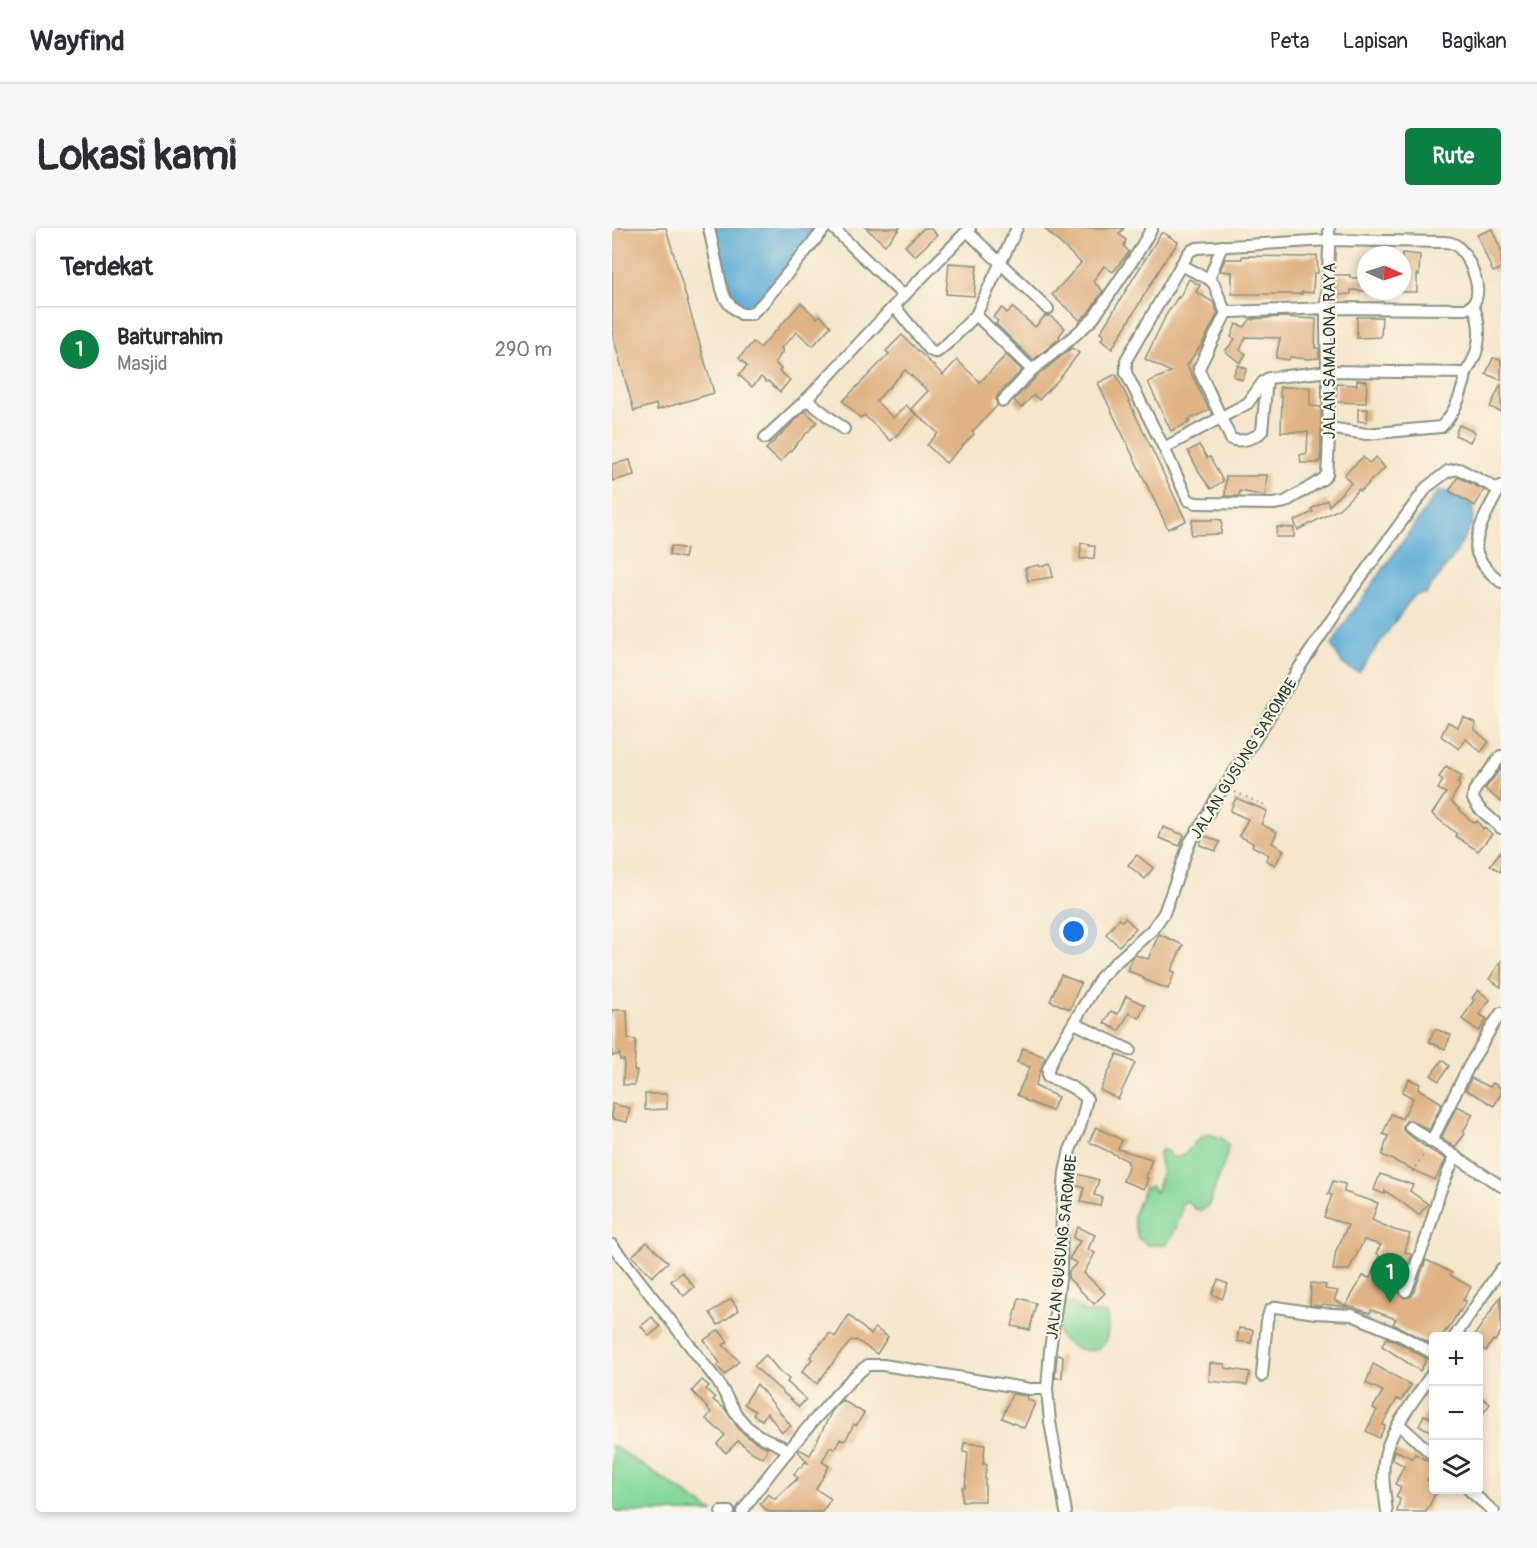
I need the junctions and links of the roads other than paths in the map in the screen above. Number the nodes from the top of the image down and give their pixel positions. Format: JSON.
{"nodes":[{"id":1,"x":709,"y":228,"type":"edge"},
{"id":2,"x":825,"y":228,"type":"edge"},
{"id":3,"x":833,"y":228,"type":"edge"},
{"id":4,"x":1017,"y":228,"type":"edge"},
{"id":5,"x":1152,"y":228,"type":"edge"},
{"id":6,"x":1329,"y":228,"type":"edge"},
{"id":7,"x":969,"y":230,"type":"edge"},
{"id":8,"x":1329,"y":240,"type":"junction"},
{"id":9,"x":1222,"y":246,"type":"junction"},
{"id":10,"x":1001,"y":263,"type":"junction"},
{"id":11,"x":1180,"y":265,"type":"junction"},
{"id":12,"x":1209,"y":279,"type":"junction"},
{"id":13,"x":904,"y":296,"type":"junction"},
{"id":14,"x":894,"y":306,"type":"junction"},
{"id":15,"x":1473,"y":306,"type":"junction"},
{"id":16,"x":1326,"y":308,"type":"junction"},
{"id":17,"x":1048,"y":309,"type":"dead end"},
{"id":18,"x":1227,"y":311,"type":"junction"},
{"id":19,"x":976,"y":315,"type":"junction"},
{"id":20,"x":1032,"y":370,"type":"junction"},
{"id":21,"x":1329,"y":371,"type":"junction"},
{"id":22,"x":1466,"y":373,"type":"junction"},
{"id":23,"x":1267,"y":378,"type":"junction"},
{"id":24,"x":808,"y":398,"type":"junction"},
{"id":25,"x":1003,"y":401,"type":"dead end"},
{"id":26,"x":1220,"y":417,"type":"junction"},
{"id":27,"x":1329,"y":428,"type":"junction"},
{"id":28,"x":844,"y":429,"type":"dead end"},
{"id":29,"x":765,"y":438,"type":"dead end"},
{"id":30,"x":1164,"y":448,"type":"junction"},
{"id":31,"x":1500,"y":488,"type":"edge"},
{"id":32,"x":1501,"y":582,"type":"edge"},
{"id":33,"x":1501,"y":756,"type":"edge"},
{"id":34,"x":1501,"y":828,"type":"edge"},
{"id":35,"x":1501,"y":1013,"type":"edge"},
{"id":36,"x":1074,"y":1023,"type":"junction"},
{"id":37,"x":1130,"y":1050,"type":"dead end"},
{"id":38,"x":1410,"y":1127,"type":"dead end"},
{"id":39,"x":1431,"y":1142,"type":"junction"},
{"id":40,"x":1455,"y":1156,"type":"junction"},
{"id":41,"x":1501,"y":1186,"type":"edge"},
{"id":42,"x":612,"y":1245,"type":"edge"},
{"id":43,"x":1501,"y":1269,"type":"edge"},
{"id":44,"x":1406,"y":1291,"type":"dead end"},
{"id":45,"x":1458,"y":1332,"type":"edge"},
{"id":46,"x":1429,"y":1351,"type":"edge"},
{"id":47,"x":1262,"y":1376,"type":"dead end"},
{"id":48,"x":1429,"y":1378,"type":"edge"},
{"id":49,"x":1047,"y":1389,"type":"junction"},
{"id":50,"x":1399,"y":1424,"type":"junction"},
{"id":51,"x":789,"y":1450,"type":"junction"},
{"id":52,"x":1429,"y":1451,"type":"edge"},
{"id":53,"x":1474,"y":1494,"type":"edge"},
{"id":54,"x":721,"y":1512,"type":"edge"},
{"id":55,"x":729,"y":1512,"type":"edge"},
{"id":56,"x":742,"y":1512,"type":"edge"},
{"id":57,"x":1066,"y":1512,"type":"edge"},
{"id":58,"x":1387,"y":1512,"type":"edge"},
{"id":59,"x":1494,"y":1512,"type":"edge"}],
"edges":[{"from":1,"to":2,"type":"street"},
{"from":3,"to":13,"type":"street"},
{"from":4,"to":10,"type":"street"},
{"from":5,"to":20,"type":"street"},
{"from":6,"to":8,"type":"street","name":"JALAN SAMALONA RAYA"},
{"from":7,"to":10,"type":"street"},
{"from":7,"to":13,"type":"street"},
{"from":8,"to":9,"type":"street"},
{"from":8,"to":15,"type":"street"},
{"from":8,"to":16,"type":"street","name":"JALAN SAMALONA RAYA"},
{"from":9,"to":11,"type":"street"},
{"from":9,"to":12,"type":"street"},
{"from":10,"to":17,"type":"street"},
{"from":10,"to":19,"type":"street"},
{"from":11,"to":12,"type":"street"},
{"from":11,"to":30,"type":"street"},
{"from":12,"to":18,"type":"street"},
{"from":13,"to":14,"type":"street"},
{"from":14,"to":19,"type":"street"},
{"from":14,"to":24,"type":"street"},
{"from":15,"to":16,"type":"street"},
{"from":15,"to":22,"type":"street"},
{"from":16,"to":18,"type":"street"},
{"from":16,"to":21,"type":"street","name":"JALAN SAMALONA RAYA"},
{"from":18,"to":26,"type":"street"},
{"from":19,"to":20,"type":"street"},
{"from":20,"to":25,"type":"street"},
{"from":21,"to":22,"type":"street"},
{"from":21,"to":23,"type":"street"},
{"from":21,"to":27,"type":"street","name":"JALAN SAMALONA RAYA"},
{"from":22,"to":27,"type":"street"},
{"from":23,"to":26,"type":"street"},
{"from":23,"to":26,"type":"street"},
{"from":24,"to":28,"type":"street"},
{"from":24,"to":29,"type":"street"},
{"from":26,"to":30,"type":"street"},
{"from":27,"to":30,"type":"street","name":"JALAN SAMALONA RAYA"},
{"from":31,"to":32,"type":"street"},
{"from":31,"to":36,"type":"street","name":"JALAN GUSUNG SAROMBE"},
{"from":33,"to":34,"type":"street"},
{"from":35,"to":39,"type":"street"},
{"from":36,"to":37,"type":"street"},
{"from":36,"to":49,"type":"street","name":"JALAN GUSUNG SAROMBE"},
{"from":38,"to":39,"type":"street"},
{"from":39,"to":40,"type":"street"},
{"from":40,"to":41,"type":"street"},
{"from":40,"to":44,"type":"street"},
{"from":42,"to":51,"type":"street"},
{"from":43,"to":45,"type":"street"},
{"from":46,"to":47,"type":"street"},
{"from":48,"to":50,"type":"street"},
{"from":49,"to":51,"type":"street"},
{"from":49,"to":57,"type":"street","name":"JALAN GUSUNG SAROMBE"},
{"from":50,"to":52,"type":"street"},
{"from":50,"to":58,"type":"street"},
{"from":51,"to":56,"type":"street"},
{"from":53,"to":59,"type":"street"},
{"from":54,"to":55,"type":"street"}]}
